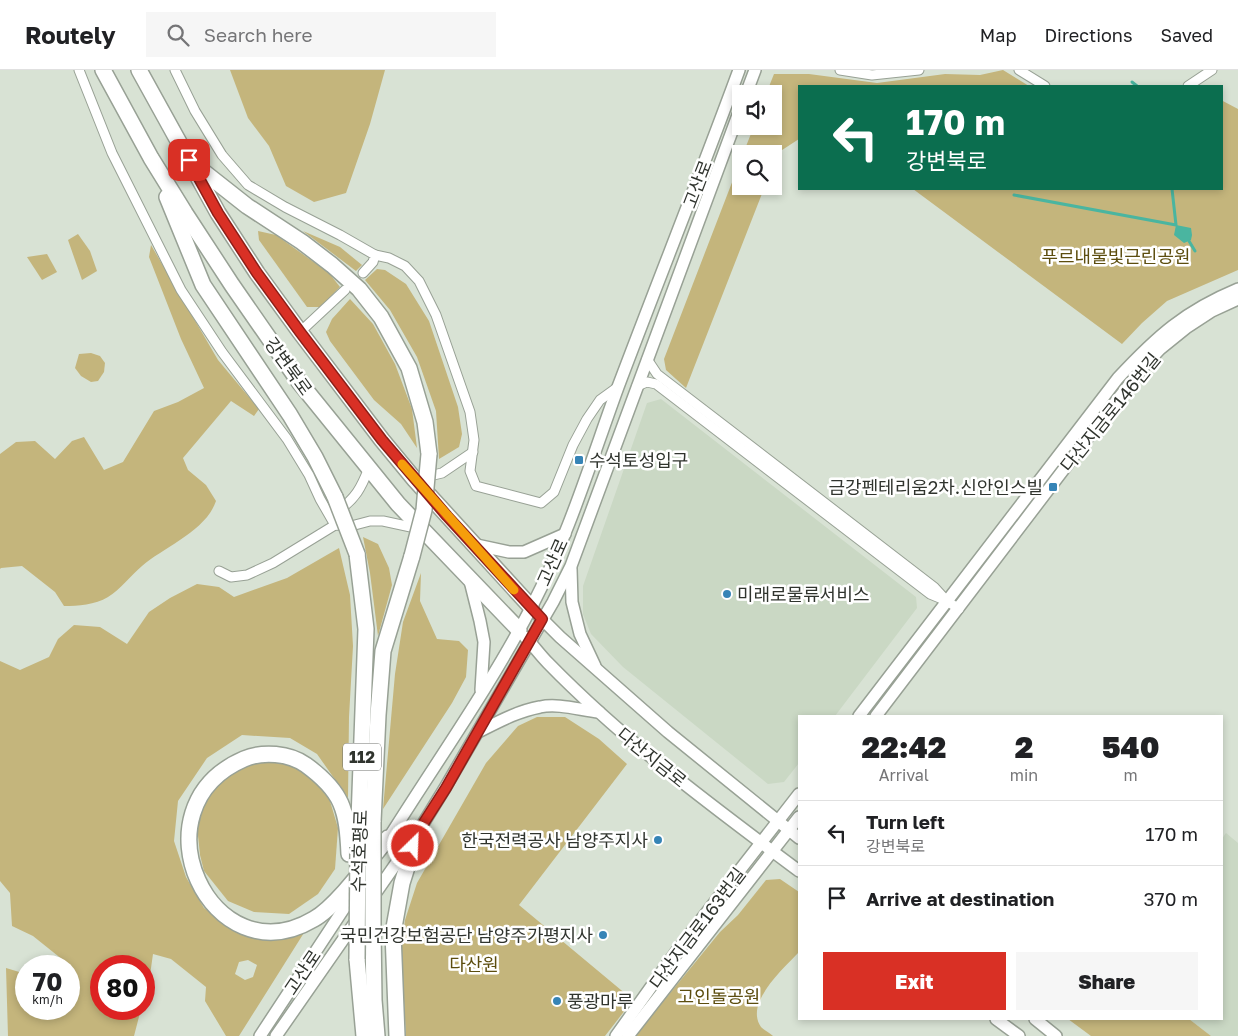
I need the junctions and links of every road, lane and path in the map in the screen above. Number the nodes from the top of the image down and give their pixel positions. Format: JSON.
{"nodes":[{"id":1,"x":79,"y":70,"type":"edge"},
{"id":2,"x":103,"y":70,"type":"edge"},
{"id":3,"x":138,"y":70,"type":"edge"},
{"id":4,"x":175,"y":70,"type":"edge"},
{"id":5,"x":739,"y":70,"type":"edge"},
{"id":6,"x":755,"y":70,"type":"edge"},
{"id":7,"x":840,"y":70,"type":"edge"},
{"id":8,"x":919,"y":70,"type":"edge"},
{"id":9,"x":1019,"y":70,"type":"edge"},
{"id":10,"x":1212,"y":70,"type":"edge"},
{"id":11,"x":749,"y":85,"type":"edge"},
{"id":12,"x":1043,"y":85,"type":"edge"},
{"id":13,"x":1190,"y":85,"type":"edge"},
{"id":14,"x":732,"y":131,"type":"edge"},
{"id":15,"x":151,"y":158,"type":"junction"},
{"id":16,"x":189,"y":160,"type":"junction"},
{"id":17,"x":375,"y":255,"type":"junction"},
{"id":18,"x":364,"y":273,"type":"dead end"},
{"id":19,"x":1238,"y":289,"type":"edge"},
{"id":20,"x":345,"y":290,"type":"dead end"},
{"id":21,"x":1238,"y":299,"type":"edge"},
{"id":22,"x":300,"y":332,"type":"junction"},
{"id":23,"x":647,"y":359,"type":"junction"},
{"id":24,"x":637,"y":386,"type":"junction"},
{"id":25,"x":618,"y":387,"type":"junction"},
{"id":26,"x":472,"y":452,"type":"junction"},
{"id":27,"x":369,"y":468,"type":"junction"},
{"id":28,"x":415,"y":480,"type":"junction"},
{"id":29,"x":330,"y":516,"type":"junction"},
{"id":30,"x":335,"y":525,"type":"junction"},
{"id":31,"x":422,"y":530,"type":"junction"},
{"id":32,"x":565,"y":534,"type":"junction"},
{"id":33,"x":472,"y":544,"type":"junction"},
{"id":34,"x":571,"y":566,"type":"junction"},
{"id":35,"x":219,"y":571,"type":"dead end"},
{"id":36,"x":470,"y":579,"type":"junction"},
{"id":37,"x":947,"y":601,"type":"junction"},
{"id":38,"x":531,"y":607,"type":"junction"},
{"id":39,"x":959,"y":609,"type":"junction"},
{"id":40,"x":542,"y":619,"type":"junction"},
{"id":41,"x":519,"y":630,"type":"junction"},
{"id":42,"x":530,"y":642,"type":"junction"},
{"id":43,"x":597,"y":670,"type":"junction"},
{"id":44,"x":480,"y":694,"type":"junction"},
{"id":45,"x":598,"y":712,"type":"junction"},
{"id":46,"x":860,"y":715,"type":"edge"},
{"id":47,"x":877,"y":715,"type":"edge"},
{"id":48,"x":478,"y":732,"type":"junction"},
{"id":49,"x":798,"y":795,"type":"edge"},
{"id":50,"x":798,"y":818,"type":"edge"},
{"id":51,"x":778,"y":822,"type":"junction"},
{"id":52,"x":789,"y":830,"type":"junction"},
{"id":53,"x":418,"y":832,"type":"junction"},
{"id":54,"x":798,"y":837,"type":"edge"},
{"id":55,"x":388,"y":838,"type":"junction"},
{"id":56,"x":762,"y":843,"type":"junction"},
{"id":57,"x":353,"y":851,"type":"junction"},
{"id":58,"x":772,"y":851,"type":"junction"},
{"id":59,"x":798,"y":870,"type":"edge"},
{"id":60,"x":997,"y":1020,"type":"edge"},
{"id":61,"x":1036,"y":1020,"type":"edge"},
{"id":62,"x":1014,"y":1034,"type":"edge"},
{"id":63,"x":260,"y":1036,"type":"edge"},
{"id":64,"x":276,"y":1036,"type":"edge"},
{"id":65,"x":364,"y":1036,"type":"edge"},
{"id":66,"x":377,"y":1036,"type":"edge"},
{"id":67,"x":397,"y":1036,"type":"edge"},
{"id":68,"x":616,"y":1036,"type":"edge"},
{"id":69,"x":628,"y":1036,"type":"edge"},
{"id":70,"x":1056,"y":1036,"type":"edge"}],
"edges":[{"from":1,"to":29,"type":"street"},
{"from":2,"to":15,"type":"highway","name":"강변북로"},
{"from":3,"to":16,"type":"highway","name":"강변북로"},
{"from":4,"to":17,"type":"street"},
{"from":5,"to":25,"type":"street","name":"고산로"},
{"from":6,"to":11,"type":"street"},
{"from":7,"to":8,"type":"street"},
{"from":9,"to":12,"type":"street"},
{"from":10,"to":13,"type":"street"},
{"from":14,"to":23,"type":"street","name":"고산로"},
{"from":15,"to":27,"type":"highway","name":"강변북로"},
{"from":15,"to":57,"type":"highway","name":"수석호평로","number":"112","bridge":true},
{"from":16,"to":22,"type":"highway","name":"강변북로"},
{"from":16,"to":66,"type":"highway","name":"수석호평로","number":"112","bridge":true},
{"from":17,"to":18,"type":"street"},
{"from":17,"to":26,"type":"street"},
{"from":19,"to":37,"type":"street","name":"다산지금로146번길"},
{"from":20,"to":22,"type":"street"},
{"from":21,"to":39,"type":"street","name":"다산지금로146번길"},
{"from":22,"to":28,"type":"highway","name":"강변북로"},
{"from":23,"to":24,"type":"street","name":"고산로"},
{"from":23,"to":37,"type":"street"},
{"from":24,"to":34,"type":"street","name":"고산로"},
{"from":24,"to":37,"type":"street"},
{"from":25,"to":26,"type":"street"},
{"from":25,"to":32,"type":"street","name":"고산로"},
{"from":26,"to":28,"type":"street"},
{"from":27,"to":29,"type":"street"},
{"from":27,"to":31,"type":"highway","name":"강변북로"},
{"from":28,"to":33,"type":"highway","name":"강변북로"},
{"from":29,"to":30,"type":"street"},
{"from":30,"to":31,"type":"street"},
{"from":30,"to":35,"type":"street"},
{"from":31,"to":36,"type":"highway","name":"강변북로"},
{"from":32,"to":33,"type":"street"},
{"from":32,"to":38,"type":"street","name":"고산로"},
{"from":33,"to":38,"type":"highway","name":"강변북로"},
{"from":34,"to":40,"type":"street","name":"고산로"},
{"from":34,"to":43,"type":"street"},
{"from":36,"to":41,"type":"highway","name":"강변북로"},
{"from":36,"to":44,"type":"street"},
{"from":37,"to":39,"type":"street"},
{"from":37,"to":46,"type":"street","name":"다산지금로146번길"},
{"from":38,"to":40,"type":"street","name":"다산지금로"},
{"from":38,"to":41,"type":"street","name":"고산로"},
{"from":39,"to":47,"type":"street","name":"다산지금로146번길"},
{"from":40,"to":42,"type":"street","name":"고산로"},
{"from":40,"to":43,"type":"street","name":"다산지금로"},
{"from":41,"to":42,"type":"street","name":"다산지금로"},
{"from":41,"to":44,"type":"street","name":"고산로"},
{"from":42,"to":45,"type":"street","name":"다산지금로"},
{"from":42,"to":48,"type":"street","name":"고산로"},
{"from":43,"to":51,"type":"street","name":"다산지금로"},
{"from":44,"to":55,"type":"street","name":"고산로"},
{"from":45,"to":48,"type":"street"},
{"from":45,"to":56,"type":"street","name":"다산지금로"},
{"from":48,"to":53,"type":"street","name":"고산로"},
{"from":49,"to":51,"type":"street"},
{"from":50,"to":52,"type":"street"},
{"from":51,"to":52,"type":"street","name":"다산지금로"},
{"from":51,"to":56,"type":"street","name":"다산지금로163번길"},
{"from":52,"to":54,"type":"street","name":"다산지금로"},
{"from":52,"to":58,"type":"street","name":"다산지금로163번길"},
{"from":53,"to":64,"type":"street","name":"고산로"},
{"from":53,"to":67,"type":"highway"},
{"from":55,"to":57,"type":"highway"},
{"from":55,"to":63,"type":"street","name":"고산로"},
{"from":56,"to":58,"type":"street","name":"다산지금로"},
{"from":56,"to":68,"type":"street","name":"다산지금로163번길"},
{"from":57,"to":65,"type":"highway","name":"수석호평로","number":"112","bridge":true},
{"from":58,"to":59,"type":"street","name":"다산지금로"},
{"from":58,"to":69,"type":"street","name":"다산지금로163번길"},
{"from":60,"to":62,"type":"street"},
{"from":61,"to":70,"type":"street"}]}
